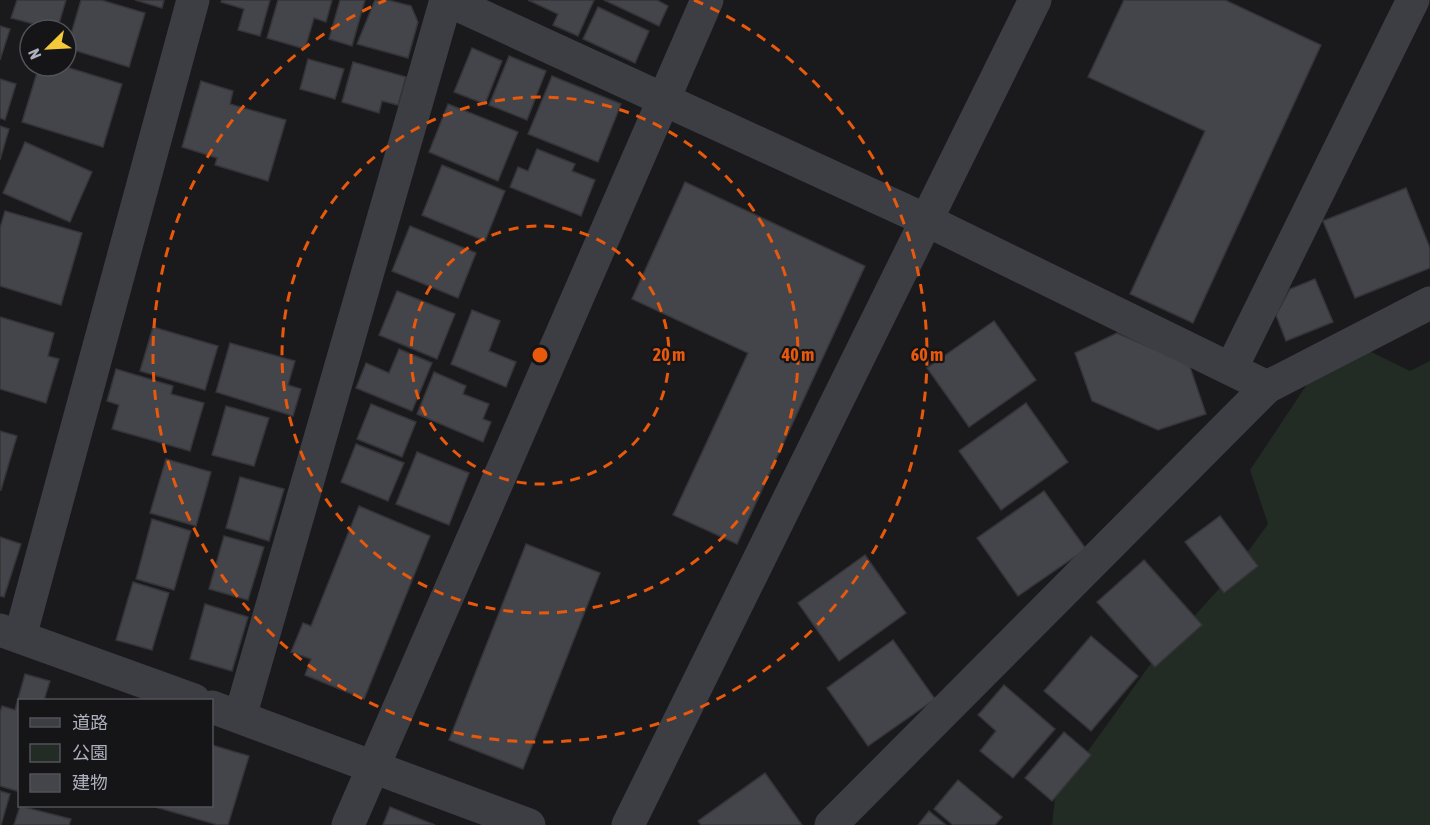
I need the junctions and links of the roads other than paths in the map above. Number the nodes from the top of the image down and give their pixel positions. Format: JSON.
{"nodes":[{"id":1,"x":193,"y":0,"type":"edge"},
{"id":2,"x":446,"y":0,"type":"edge"},
{"id":3,"x":706,"y":0,"type":"edge"},
{"id":4,"x":1035,"y":0,"type":"edge"},
{"id":5,"x":1413,"y":0,"type":"edge"},
{"id":6,"x":663,"y":100,"type":"junction"},
{"id":7,"x":926,"y":220,"type":"junction"},
{"id":8,"x":1430,"y":303,"type":"edge"},
{"id":9,"x":1230,"y":369,"type":"junction"},
{"id":10,"x":1267,"y":387,"type":"junction"},
{"id":11,"x":10,"y":633,"type":"edge"},
{"id":12,"x":191,"y":699,"type":"edge"},
{"id":13,"x":226,"y":712,"type":"edge"},
{"id":14,"x":373,"y":767,"type":"junction"},
{"id":15,"x":348,"y":825,"type":"edge"},
{"id":16,"x":529,"y":825,"type":"edge"},
{"id":17,"x":628,"y":825,"type":"edge"},
{"id":18,"x":831,"y":825,"type":"edge"}],
"edges":[{"from":1,"to":11,"type":"street"},
{"from":2,"to":6,"type":"street"},
{"from":2,"to":13,"type":"street"},
{"from":3,"to":6,"type":"street"},
{"from":4,"to":7,"type":"street"},
{"from":5,"to":9,"type":"street"},
{"from":6,"to":7,"type":"street"},
{"from":6,"to":14,"type":"street"},
{"from":7,"to":9,"type":"street"},
{"from":7,"to":17,"type":"street"},
{"from":8,"to":10,"type":"street"},
{"from":9,"to":10,"type":"street"},
{"from":10,"to":18,"type":"street"},
{"from":11,"to":12,"type":"street"},
{"from":13,"to":14,"type":"street"},
{"from":14,"to":15,"type":"street"},
{"from":14,"to":16,"type":"street"}]}
